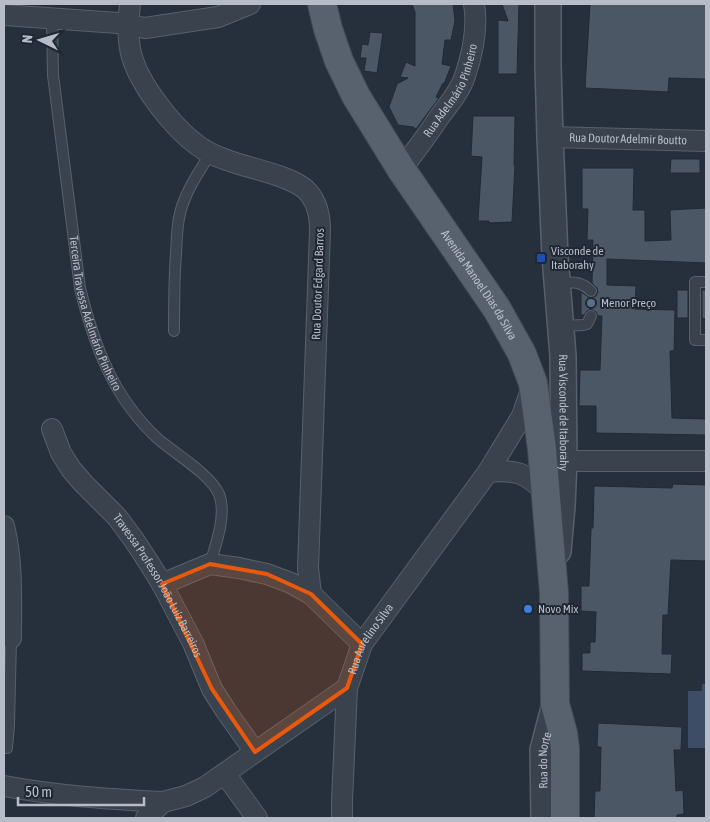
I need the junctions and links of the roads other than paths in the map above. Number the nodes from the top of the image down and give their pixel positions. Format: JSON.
{"nodes":[{"id":1,"x":130,"y":4,"type":"edge"},
{"id":2,"x":250,"y":4,"type":"edge"},
{"id":3,"x":322,"y":4,"type":"edge"},
{"id":4,"x":474,"y":4,"type":"edge"},
{"id":5,"x":548,"y":4,"type":"edge"},
{"id":6,"x":4,"y":15,"type":"edge"},
{"id":7,"x":52,"y":19,"type":"junction"},
{"id":8,"x":129,"y":25,"type":"junction"},
{"id":9,"x":550,"y":137,"type":"junction"},
{"id":10,"x":706,"y":141,"type":"edge"},
{"id":11,"x":210,"y":154,"type":"junction"},
{"id":12,"x":401,"y":169,"type":"junction"},
{"id":13,"x":558,"y":282,"type":"junction"},
{"id":14,"x":706,"y":282,"type":"edge"},
{"id":15,"x":591,"y":291,"type":"dead end"},
{"id":16,"x":591,"y":316,"type":"dead end"},
{"id":17,"x":561,"y":326,"type":"junction"},
{"id":18,"x":174,"y":331,"type":"dead end"},
{"id":19,"x":706,"y":340,"type":"edge"},
{"id":20,"x":533,"y":383,"type":"junction"},
{"id":21,"x":52,"y":429,"type":"dead end"},
{"id":22,"x":579,"y":461,"type":"dead end"},
{"id":23,"x":706,"y":461,"type":"edge"},
{"id":24,"x":488,"y":472,"type":"junction"},
{"id":25,"x":546,"y":492,"type":"junction"},
{"id":26,"x":4,"y":526,"type":"edge"},
{"id":27,"x":210,"y":564,"type":"junction"},
{"id":28,"x":162,"y":584,"type":"junction"},
{"id":29,"x":554,"y":593,"type":"junction"},
{"id":30,"x":311,"y":594,"type":"junction"},
{"id":31,"x":11,"y":638,"type":"joint"},
{"id":32,"x":362,"y":644,"type":"junction"},
{"id":33,"x":347,"y":688,"type":"junction"},
{"id":34,"x":555,"y":704,"type":"junction"},
{"id":35,"x":4,"y":748,"type":"edge"},
{"id":36,"x":255,"y":752,"type":"junction"},
{"id":37,"x":225,"y":774,"type":"junction"},
{"id":38,"x":4,"y":786,"type":"edge"},
{"id":39,"x":164,"y":802,"type":"junction"},
{"id":40,"x":146,"y":818,"type":"edge"},
{"id":41,"x":257,"y":818,"type":"edge"},
{"id":42,"x":342,"y":818,"type":"edge"},
{"id":43,"x":544,"y":818,"type":"edge"},
{"id":44,"x":566,"y":818,"type":"edge"}],
"edges":[{"from":1,"to":8,"type":"street","name":"Rua Doutor Edgard Barros"},
{"from":2,"to":8,"type":"street"},
{"from":3,"to":12,"type":"main road","name":"Avenida Manoel Dias da Silva"},
{"from":4,"to":12,"type":"street","name":"Rua Adelmário Pinheiro"},
{"from":5,"to":9,"type":"street","name":"Rua Visconde de Itaborahy"},
{"from":6,"to":7,"type":"street"},
{"from":7,"to":8,"type":"street"},
{"from":7,"to":27,"type":"lane","name":"Terceira Travessa Adelmário Pinheiro"},
{"from":8,"to":11,"type":"street","name":"Rua Doutor Edgard Barros"},
{"from":9,"to":10,"type":"street","name":"Rua Doutor Adelmir Boutto"},
{"from":9,"to":13,"type":"street","name":"Rua Visconde de Itaborahy"},
{"from":11,"to":18,"type":"lane"},
{"from":11,"to":30,"type":"street","name":"Rua Doutor Edgard Barros"},
{"from":12,"to":20,"type":"main road","name":"Avenida Manoel Dias da Silva"},
{"from":13,"to":15,"type":"lane"},
{"from":13,"to":17,"type":"street","name":"Rua Visconde de Itaborahy"},
{"from":14,"to":19,"type":"lane"},
{"from":16,"to":17,"type":"lane"},
{"from":17,"to":29,"type":"street","name":"Rua Visconde de Itaborahy"},
{"from":20,"to":24,"type":"street","name":"Rua Aurelino Silva"},
{"from":20,"to":25,"type":"main road","name":"Avenida Manoel Dias da Silva"},
{"from":21,"to":28,"type":"street","name":"Travessa Professor João Luíz Barreiros"},
{"from":22,"to":23,"type":"street"},
{"from":24,"to":25,"type":"street"},
{"from":24,"to":32,"type":"street","name":"Rua Aurelino Silva"},
{"from":25,"to":29,"type":"main road","name":"Avenida Manoel Dias da Silva"},
{"from":26,"to":31,"type":"street"},
{"from":27,"to":28,"type":"street"},
{"from":27,"to":30,"type":"street"},
{"from":28,"to":36,"type":"street","name":"Travessa Professor João Luíz Barreiros"},
{"from":29,"to":34,"type":"main road","name":"Rua Visconde de Itaborahy"},
{"from":30,"to":32,"type":"street"},
{"from":31,"to":35,"type":"lane"},
{"from":32,"to":33,"type":"street","name":"Rua Aurelino Silva"},
{"from":33,"to":36,"type":"street","name":"Rua Aurelino Silva"},
{"from":33,"to":42,"type":"street"},
{"from":34,"to":43,"type":"street","name":"Rua do Norte"},
{"from":34,"to":44,"type":"main road","name":"Rua Visconde de Itaborahy"},
{"from":36,"to":37,"type":"street","name":"Rua Aurelino Silva"},
{"from":37,"to":39,"type":"street","name":"Rua Aurelino Silva"},
{"from":37,"to":41,"type":"street"},
{"from":38,"to":39,"type":"street","name":"Rua Aurelino Silva"},
{"from":39,"to":40,"type":"street","name":"Rua Aurelino Silva"}]}
